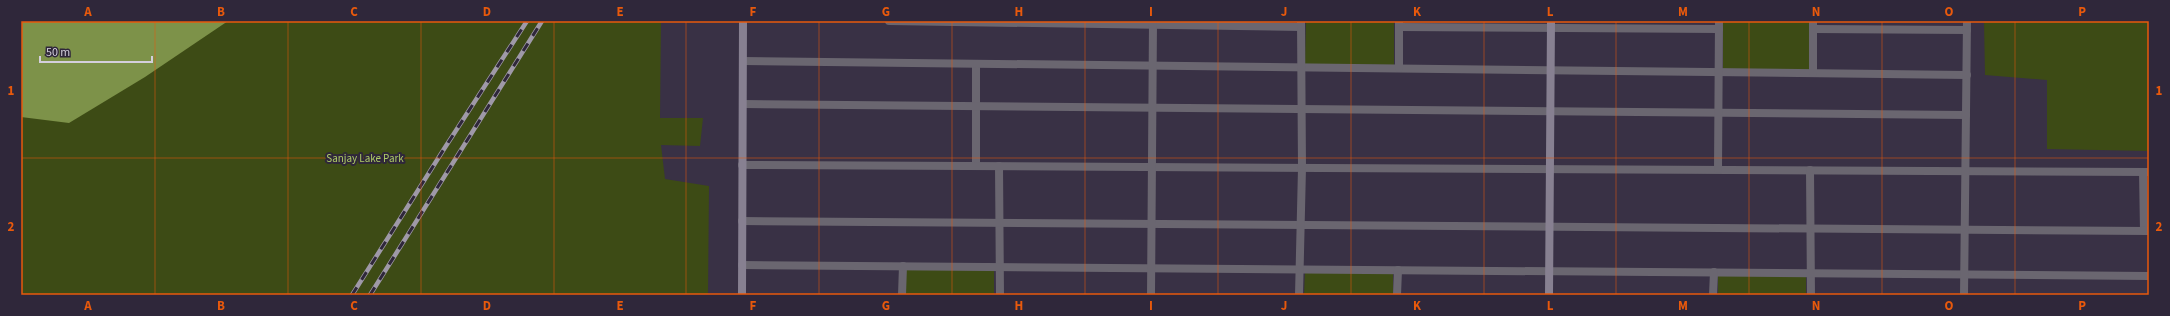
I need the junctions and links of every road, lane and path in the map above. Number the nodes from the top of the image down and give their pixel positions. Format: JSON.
{"nodes":[{"id":1,"x":743,"y":21,"type":"edge"},
{"id":2,"x":889,"y":21,"type":"edge"},
{"id":3,"x":1967,"y":21,"type":"edge"},
{"id":4,"x":1154,"y":23,"type":"edge"},
{"id":5,"x":1301,"y":24,"type":"edge"},
{"id":6,"x":1399,"y":24,"type":"edge"},
{"id":7,"x":1551,"y":24,"type":"edge"},
{"id":8,"x":1719,"y":25,"type":"edge"},
{"id":9,"x":1813,"y":25,"type":"edge"},
{"id":10,"x":1967,"y":30,"type":"junction"},
{"id":11,"x":743,"y":61,"type":"junction"},
{"id":12,"x":976,"y":64,"type":"junction"},
{"id":13,"x":1153,"y":66,"type":"junction"},
{"id":14,"x":1301,"y":68,"type":"junction"},
{"id":15,"x":1399,"y":68,"type":"junction"},
{"id":16,"x":1551,"y":70,"type":"junction"},
{"id":17,"x":1719,"y":72,"type":"junction"},
{"id":18,"x":1813,"y":73,"type":"junction"},
{"id":19,"x":1967,"y":75,"type":"junction"},
{"id":20,"x":743,"y":104,"type":"junction"},
{"id":21,"x":976,"y":106,"type":"junction"},
{"id":22,"x":1153,"y":108,"type":"junction"},
{"id":23,"x":1302,"y":109,"type":"junction"},
{"id":24,"x":1551,"y":111,"type":"junction"},
{"id":25,"x":1719,"y":113,"type":"junction"},
{"id":26,"x":1966,"y":115,"type":"junction"},
{"id":27,"x":742,"y":165,"type":"junction"},
{"id":28,"x":976,"y":166,"type":"junction"},
{"id":29,"x":999,"y":166,"type":"junction"},
{"id":30,"x":1152,"y":167,"type":"junction"},
{"id":31,"x":1302,"y":168,"type":"junction"},
{"id":32,"x":1550,"y":169,"type":"junction"},
{"id":33,"x":1718,"y":170,"type":"junction"},
{"id":34,"x":1810,"y":170,"type":"junction"},
{"id":35,"x":1966,"y":171,"type":"junction"},
{"id":36,"x":2146,"y":172,"type":"edge"},
{"id":37,"x":742,"y":221,"type":"junction"},
{"id":38,"x":1000,"y":223,"type":"junction"},
{"id":39,"x":1151,"y":224,"type":"junction"},
{"id":40,"x":1301,"y":225,"type":"junction"},
{"id":41,"x":1550,"y":227,"type":"junction"},
{"id":42,"x":1811,"y":229,"type":"junction"},
{"id":43,"x":1965,"y":230,"type":"junction"},
{"id":44,"x":2146,"y":231,"type":"edge"},
{"id":45,"x":742,"y":265,"type":"junction"},
{"id":46,"x":903,"y":266,"type":"junction"},
{"id":47,"x":1000,"y":267,"type":"junction"},
{"id":48,"x":1151,"y":268,"type":"junction"},
{"id":49,"x":1300,"y":269,"type":"junction"},
{"id":50,"x":1398,"y":270,"type":"junction"},
{"id":51,"x":1550,"y":271,"type":"junction"},
{"id":52,"x":1714,"y":272,"type":"junction"},
{"id":53,"x":1811,"y":273,"type":"junction"},
{"id":54,"x":1964,"y":274,"type":"junction"},
{"id":55,"x":2149,"y":276,"type":"edge"},
{"id":56,"x":742,"y":295,"type":"edge"},
{"id":57,"x":902,"y":295,"type":"edge"},
{"id":58,"x":1000,"y":295,"type":"edge"},
{"id":59,"x":1151,"y":295,"type":"edge"},
{"id":60,"x":1299,"y":295,"type":"edge"},
{"id":61,"x":1397,"y":295,"type":"edge"},
{"id":62,"x":1549,"y":295,"type":"edge"},
{"id":63,"x":1713,"y":295,"type":"edge"},
{"id":64,"x":1811,"y":295,"type":"edge"},
{"id":65,"x":1964,"y":295,"type":"edge"}],
"edges":[{"from":1,"to":11,"type":"street"},
{"from":2,"to":4,"type":"street"},
{"from":3,"to":10,"type":"street"},
{"from":4,"to":5,"type":"street"},
{"from":4,"to":13,"type":"street"},
{"from":5,"to":14,"type":"street"},
{"from":6,"to":7,"type":"street"},
{"from":6,"to":15,"type":"street"},
{"from":7,"to":8,"type":"street"},
{"from":7,"to":16,"type":"street"},
{"from":8,"to":17,"type":"street"},
{"from":9,"to":10,"type":"street"},
{"from":9,"to":18,"type":"street"},
{"from":10,"to":19,"type":"street"},
{"from":11,"to":12,"type":"street"},
{"from":11,"to":20,"type":"street"},
{"from":12,"to":13,"type":"street"},
{"from":12,"to":21,"type":"street"},
{"from":13,"to":14,"type":"street"},
{"from":13,"to":22,"type":"street"},
{"from":14,"to":15,"type":"street"},
{"from":14,"to":23,"type":"street"},
{"from":15,"to":16,"type":"street"},
{"from":16,"to":17,"type":"street"},
{"from":16,"to":24,"type":"street"},
{"from":17,"to":18,"type":"street"},
{"from":17,"to":25,"type":"street"},
{"from":18,"to":19,"type":"street"},
{"from":19,"to":26,"type":"street"},
{"from":20,"to":21,"type":"street"},
{"from":20,"to":27,"type":"street"},
{"from":21,"to":22,"type":"street"},
{"from":21,"to":28,"type":"street"},
{"from":22,"to":23,"type":"street"},
{"from":22,"to":30,"type":"street"},
{"from":23,"to":24,"type":"street"},
{"from":23,"to":31,"type":"street"},
{"from":24,"to":25,"type":"street"},
{"from":24,"to":32,"type":"street"},
{"from":25,"to":26,"type":"street"},
{"from":25,"to":33,"type":"street"},
{"from":26,"to":35,"type":"street"},
{"from":27,"to":28,"type":"street"},
{"from":27,"to":37,"type":"street"},
{"from":28,"to":29,"type":"street"},
{"from":29,"to":30,"type":"street"},
{"from":29,"to":38,"type":"street"},
{"from":30,"to":31,"type":"street"},
{"from":30,"to":39,"type":"street"},
{"from":31,"to":32,"type":"street"},
{"from":31,"to":40,"type":"street"},
{"from":32,"to":33,"type":"street"},
{"from":32,"to":41,"type":"street"},
{"from":33,"to":34,"type":"street"},
{"from":34,"to":35,"type":"street"},
{"from":34,"to":42,"type":"street"},
{"from":35,"to":36,"type":"street"},
{"from":35,"to":43,"type":"street"},
{"from":36,"to":44,"type":"street"},
{"from":37,"to":38,"type":"street"},
{"from":37,"to":45,"type":"street"},
{"from":38,"to":39,"type":"street"},
{"from":38,"to":47,"type":"street"},
{"from":39,"to":40,"type":"street"},
{"from":39,"to":48,"type":"street"},
{"from":40,"to":41,"type":"street"},
{"from":40,"to":49,"type":"street"},
{"from":41,"to":42,"type":"street"},
{"from":41,"to":51,"type":"street"},
{"from":42,"to":43,"type":"street"},
{"from":42,"to":53,"type":"street"},
{"from":43,"to":44,"type":"street"},
{"from":43,"to":54,"type":"street"},
{"from":45,"to":46,"type":"street"},
{"from":45,"to":56,"type":"street"},
{"from":46,"to":47,"type":"street"},
{"from":46,"to":57,"type":"street"},
{"from":47,"to":48,"type":"street"},
{"from":47,"to":58,"type":"street"},
{"from":48,"to":49,"type":"street"},
{"from":48,"to":59,"type":"street"},
{"from":49,"to":50,"type":"street"},
{"from":49,"to":60,"type":"street"},
{"from":50,"to":51,"type":"street"},
{"from":50,"to":61,"type":"street"},
{"from":51,"to":52,"type":"street"},
{"from":51,"to":62,"type":"street"},
{"from":52,"to":53,"type":"street"},
{"from":52,"to":63,"type":"street"},
{"from":53,"to":54,"type":"street"},
{"from":53,"to":64,"type":"street"},
{"from":54,"to":55,"type":"street"},
{"from":54,"to":65,"type":"street"}]}
